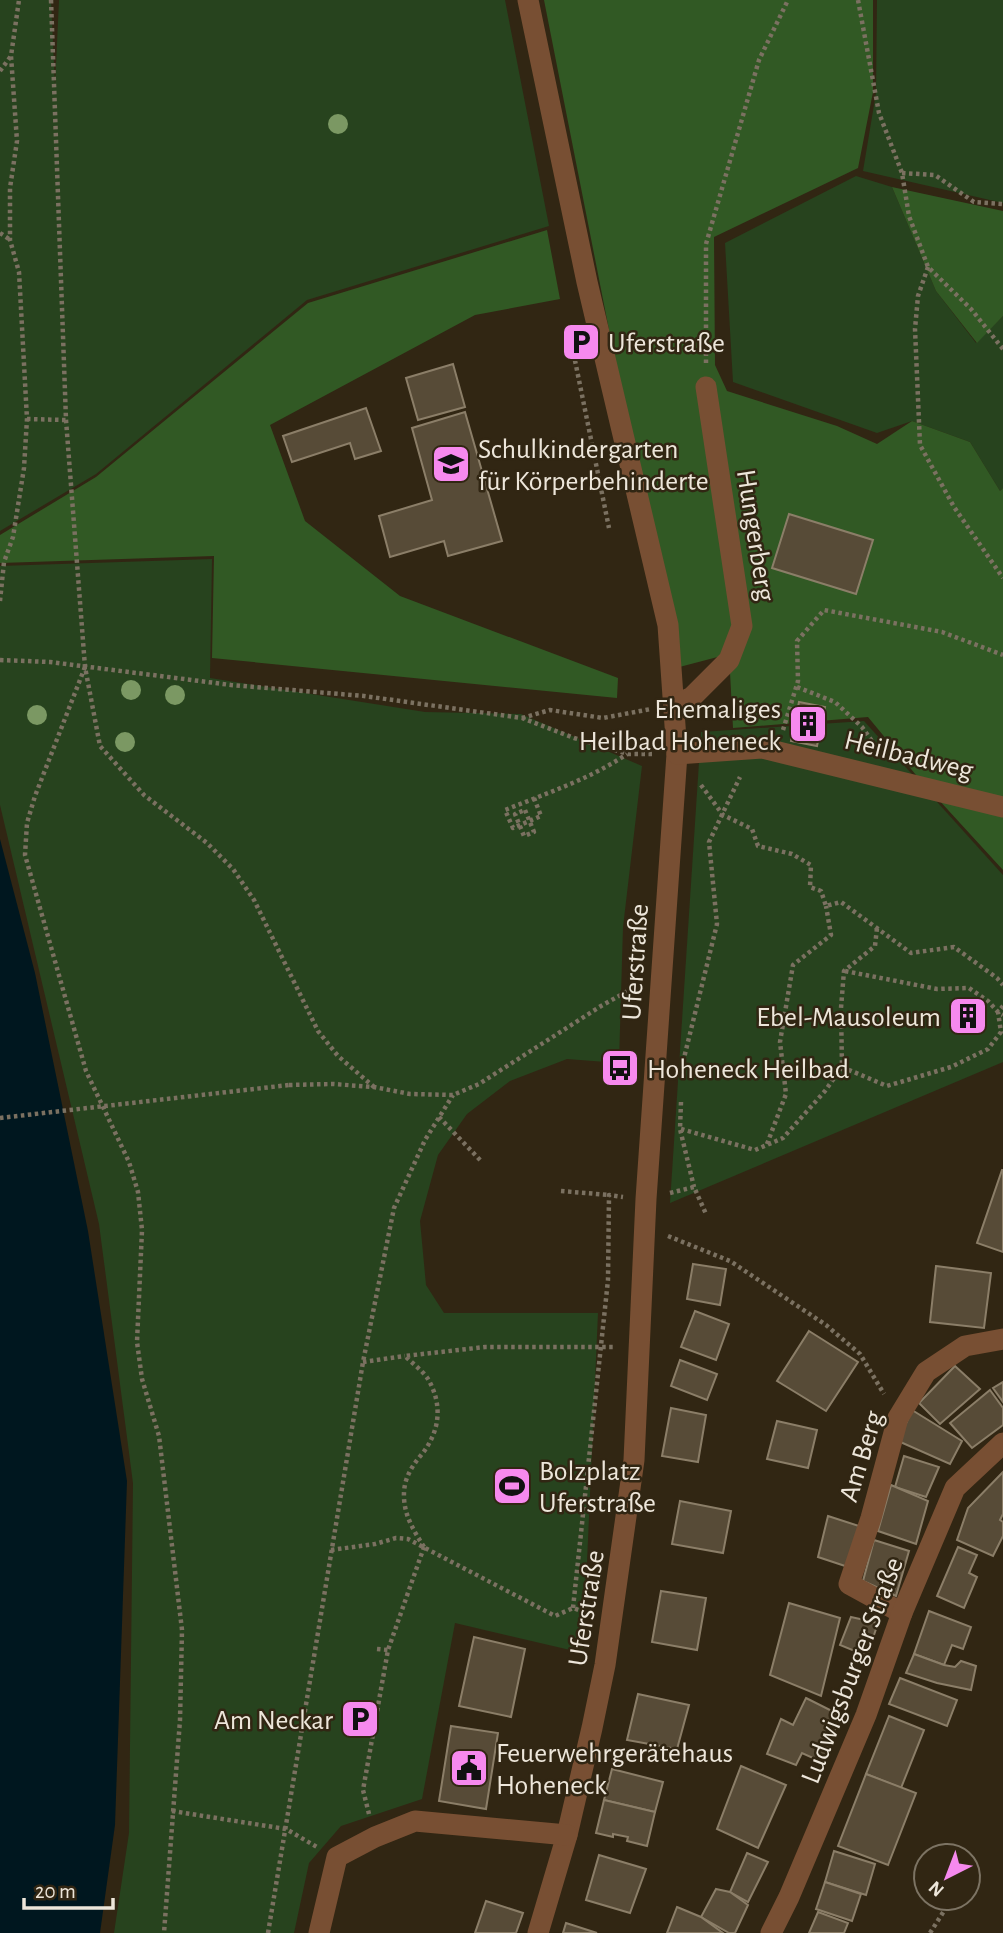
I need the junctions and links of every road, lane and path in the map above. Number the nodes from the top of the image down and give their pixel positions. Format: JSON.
{"nodes":[{"id":1,"x":19,"y":0,"type":"edge"},
{"id":2,"x":51,"y":0,"type":"edge"},
{"id":3,"x":528,"y":0,"type":"edge"},
{"id":4,"x":788,"y":0,"type":"edge"},
{"id":5,"x":858,"y":0,"type":"edge"},
{"id":6,"x":11,"y":56,"type":"junction"},
{"id":7,"x":1,"y":68,"type":"edge"},
{"id":8,"x":902,"y":173,"type":"junction"},
{"id":9,"x":1003,"y":204,"type":"edge"},
{"id":10,"x":0,"y":233,"type":"edge"},
{"id":11,"x":10,"y":240,"type":"junction"},
{"id":12,"x":928,"y":267,"type":"junction"},
{"id":13,"x":1003,"y":349,"type":"edge"},
{"id":14,"x":706,"y":387,"type":"joint"},
{"id":15,"x":27,"y":419,"type":"junction"},
{"id":16,"x":66,"y":420,"type":"junction"},
{"id":17,"x":1003,"y":578,"type":"edge"},
{"id":18,"x":0,"y":601,"type":"edge"},
{"id":19,"x":1003,"y":655,"type":"edge"},
{"id":20,"x":0,"y":660,"type":"edge"},
{"id":21,"x":85,"y":667,"type":"junction"},
{"id":22,"x":797,"y":687,"type":"junction"},
{"id":23,"x":674,"y":705,"type":"junction"},
{"id":24,"x":522,"y":718,"type":"junction"},
{"id":25,"x":762,"y":748,"type":"junction"},
{"id":26,"x":628,"y":754,"type":"junction"},
{"id":27,"x":677,"y":754,"type":"junction"},
{"id":28,"x":740,"y":777,"type":"dead end"},
{"id":29,"x":901,"y":781,"type":"junction"},
{"id":30,"x":534,"y":798,"type":"junction"},
{"id":31,"x":1003,"y":807,"type":"edge"},
{"id":32,"x":723,"y":815,"type":"junction"},
{"id":33,"x":530,"y":821,"type":"junction"},
{"id":34,"x":520,"y":825,"type":"junction"},
{"id":35,"x":826,"y":906,"type":"junction"},
{"id":36,"x":877,"y":928,"type":"junction"},
{"id":37,"x":844,"y":971,"type":"junction"},
{"id":38,"x":661,"y":973,"type":"junction"},
{"id":39,"x":1003,"y":985,"type":"edge"},
{"id":40,"x":1003,"y":1006,"type":"edge"},
{"id":41,"x":1000,"y":1014,"type":"edge"},
{"id":42,"x":682,"y":1064,"type":"dead end"},
{"id":43,"x":842,"y":1067,"type":"junction"},
{"id":44,"x":374,"y":1087,"type":"junction"},
{"id":45,"x":681,"y":1090,"type":"dead end"},
{"id":46,"x":453,"y":1095,"type":"junction"},
{"id":47,"x":439,"y":1117,"type":"junction"},
{"id":48,"x":0,"y":1118,"type":"edge"},
{"id":49,"x":680,"y":1129,"type":"junction"},
{"id":50,"x":766,"y":1145,"type":"junction"},
{"id":51,"x":482,"y":1162,"type":"dead end"},
{"id":52,"x":694,"y":1187,"type":"junction"},
{"id":53,"x":561,"y":1191,"type":"dead end"},
{"id":54,"x":609,"y":1195,"type":"junction"},
{"id":55,"x":646,"y":1199,"type":"junction"},
{"id":56,"x":706,"y":1214,"type":"dead end"},
{"id":57,"x":644,"y":1226,"type":"junction"},
{"id":58,"x":1003,"y":1339,"type":"edge"},
{"id":59,"x":638,"y":1346,"type":"junction"},
{"id":60,"x":405,"y":1356,"type":"junction"},
{"id":61,"x":363,"y":1362,"type":"junction"},
{"id":62,"x":898,"y":1418,"type":"junction"},
{"id":63,"x":1003,"y":1443,"type":"edge"},
{"id":64,"x":424,"y":1547,"type":"junction"},
{"id":65,"x":331,"y":1549,"type":"junction"},
{"id":66,"x":573,"y":1608,"type":"junction"},
{"id":67,"x":902,"y":1614,"type":"junction"},
{"id":68,"x":612,"y":1620,"type":"junction"},
{"id":69,"x":377,"y":1649,"type":"dead end"},
{"id":70,"x":388,"y":1650,"type":"junction"},
{"id":71,"x":172,"y":1811,"type":"junction"},
{"id":72,"x":286,"y":1829,"type":"junction"},
{"id":73,"x":567,"y":1835,"type":"junction"},
{"id":74,"x":375,"y":1837,"type":"junction"},
{"id":75,"x":337,"y":1857,"type":"junction"},
{"id":76,"x":943,"y":1912,"type":"edge"},
{"id":77,"x":164,"y":1933,"type":"edge"},
{"id":78,"x":268,"y":1933,"type":"edge"},
{"id":79,"x":319,"y":1933,"type":"edge"},
{"id":80,"x":538,"y":1933,"type":"edge"},
{"id":81,"x":771,"y":1933,"type":"edge"},
{"id":82,"x":930,"y":1933,"type":"edge"}],
"edges":[{"from":1,"to":6,"type":"path"},
{"from":2,"to":16,"type":"path"},
{"from":3,"to":23,"type":"street","name":"Uferstraße"},
{"from":4,"to":14,"type":"path"},
{"from":5,"to":8,"type":"path"},
{"from":6,"to":7,"type":"path"},
{"from":6,"to":11,"type":"path"},
{"from":8,"to":9,"type":"path"},
{"from":8,"to":12,"type":"path"},
{"from":10,"to":11,"type":"path"},
{"from":11,"to":15,"type":"path"},
{"from":12,"to":13,"type":"path"},
{"from":12,"to":17,"type":"path"},
{"from":14,"to":23,"type":"street","name":"Hungerberg"},
{"from":15,"to":16,"type":"path"},
{"from":15,"to":18,"type":"path"},
{"from":16,"to":21,"type":"path"},
{"from":19,"to":22,"type":"path"},
{"from":20,"to":21,"type":"path"},
{"from":21,"to":24,"type":"path"},
{"from":21,"to":44,"type":"path"},
{"from":21,"to":71,"type":"path"},
{"from":22,"to":25,"type":"path"},
{"from":22,"to":29,"type":"path"},
{"from":23,"to":24,"type":"path"},
{"from":23,"to":27,"type":"street","name":"Uferstraße"},
{"from":24,"to":26,"type":"path"},
{"from":25,"to":27,"type":"street","name":"Heilbadweg"},
{"from":25,"to":29,"type":"street","name":"Heilbadweg"},
{"from":26,"to":27,"type":"path"},
{"from":26,"to":30,"type":"path"},
{"from":27,"to":32,"type":"path"},
{"from":27,"to":38,"type":"street","name":"Uferstraße"},
{"from":28,"to":32,"type":"path"},
{"from":29,"to":31,"type":"street","name":"Heilbadweg"},
{"from":30,"to":33,"type":"path"},
{"from":30,"to":34,"type":"path"},
{"from":32,"to":35,"type":"path"},
{"from":32,"to":42,"type":"path"},
{"from":33,"to":34,"type":"path"},
{"from":33,"to":34,"type":"path"},
{"from":33,"to":34,"type":"path"},
{"from":35,"to":36,"type":"path"},
{"from":35,"to":50,"type":"path"},
{"from":36,"to":37,"type":"path"},
{"from":36,"to":39,"type":"path"},
{"from":37,"to":41,"type":"path"},
{"from":37,"to":43,"type":"path"},
{"from":38,"to":46,"type":"path"},
{"from":38,"to":55,"type":"street","name":"Uferstraße"},
{"from":40,"to":41,"type":"path"},
{"from":41,"to":43,"type":"path"},
{"from":43,"to":50,"type":"path"},
{"from":44,"to":46,"type":"path"},
{"from":44,"to":48,"type":"path","bridge":true},
{"from":45,"to":49,"type":"path"},
{"from":46,"to":47,"type":"path"},
{"from":47,"to":51,"type":"path"},
{"from":47,"to":61,"type":"path"},
{"from":49,"to":50,"type":"path"},
{"from":49,"to":52,"type":"path"},
{"from":52,"to":55,"type":"path"},
{"from":52,"to":56,"type":"path"},
{"from":53,"to":54,"type":"path"},
{"from":54,"to":55,"type":"path"},
{"from":54,"to":66,"type":"path"},
{"from":55,"to":57,"type":"street","name":"Uferstraße"},
{"from":57,"to":59,"type":"street","name":"Uferstraße"},
{"from":57,"to":62,"type":"path"},
{"from":58,"to":62,"type":"street","name":"Am Berg"},
{"from":59,"to":60,"type":"path"},
{"from":59,"to":68,"type":"street","name":"Uferstraße"},
{"from":60,"to":61,"type":"path"},
{"from":60,"to":64,"type":"path"},
{"from":61,"to":65,"type":"path"},
{"from":62,"to":67,"type":"street","name":"Am Berg"},
{"from":63,"to":67,"type":"street","name":"Ludwigsburger Straße"},
{"from":64,"to":65,"type":"path"},
{"from":64,"to":66,"type":"path"},
{"from":64,"to":70,"type":"path"},
{"from":65,"to":72,"type":"path"},
{"from":66,"to":68,"type":"path"},
{"from":67,"to":81,"type":"street","name":"Ludwigsburger Straße"},
{"from":68,"to":73,"type":"street","name":"Uferstraße"},
{"from":69,"to":70,"type":"path"},
{"from":70,"to":74,"type":"path"},
{"from":71,"to":72,"type":"path"},
{"from":71,"to":77,"type":"path"},
{"from":72,"to":75,"type":"path"},
{"from":72,"to":78,"type":"path"},
{"from":73,"to":74,"type":"street"},
{"from":73,"to":80,"type":"street","name":"Uferstraße"},
{"from":74,"to":75,"type":"street"},
{"from":75,"to":79,"type":"street"},
{"from":76,"to":82,"type":"path"}]}
